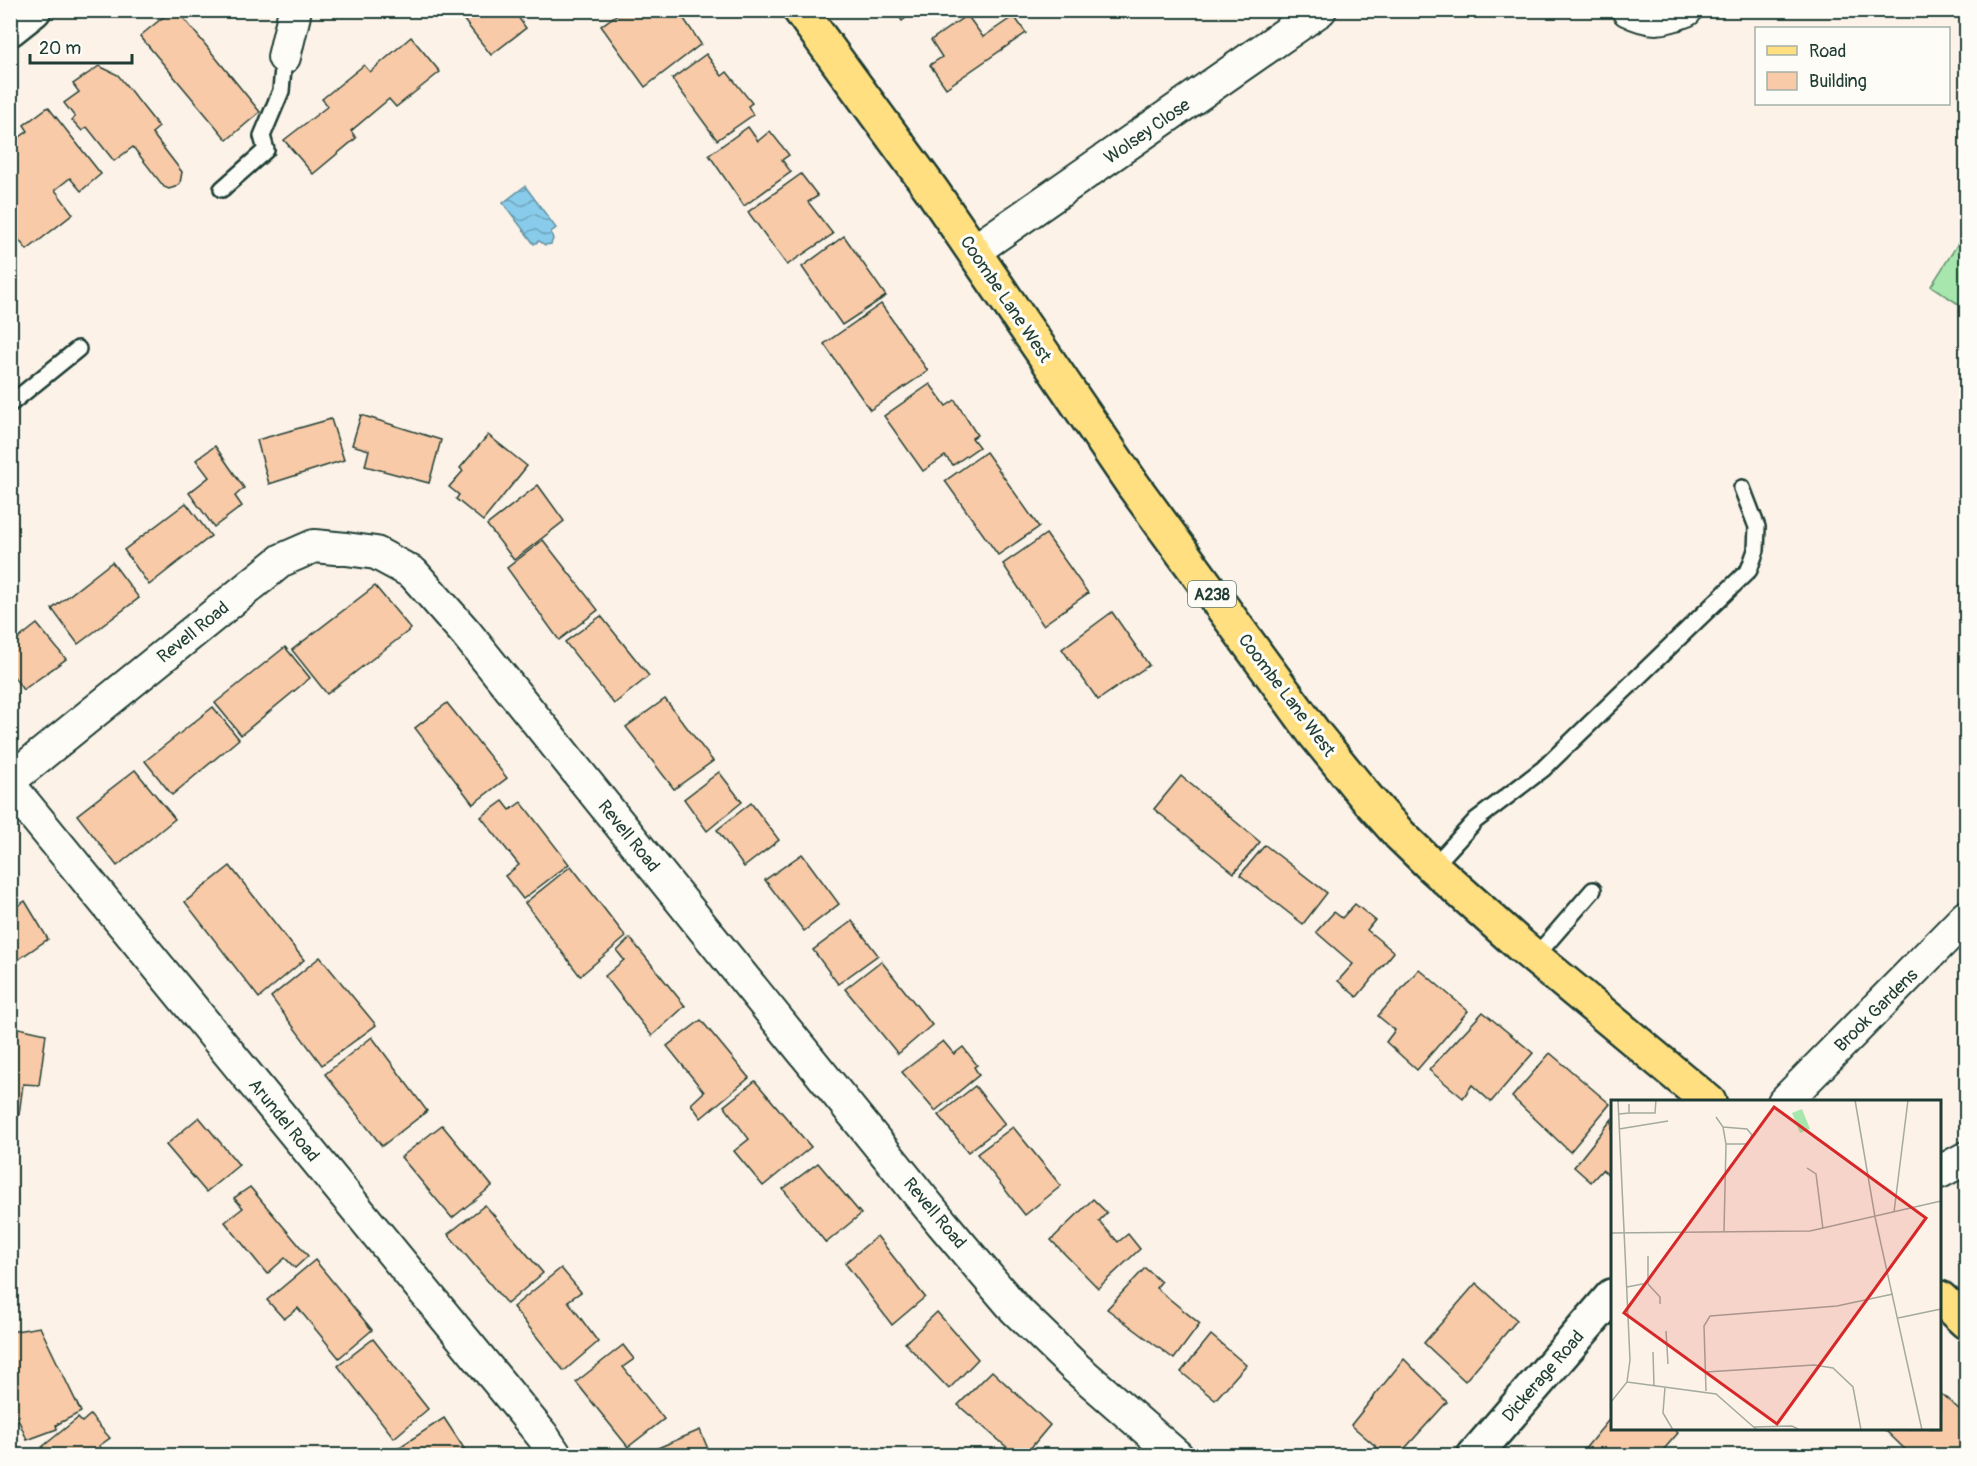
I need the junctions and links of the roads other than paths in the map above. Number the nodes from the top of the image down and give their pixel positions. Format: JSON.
{"nodes":[{"id":1,"x":34,"y":10,"type":"edge"},
{"id":2,"x":800,"y":10,"type":"edge"},
{"id":3,"x":1320,"y":10,"type":"edge"},
{"id":4,"x":1629,"y":10,"type":"edge"},
{"id":5,"x":1686,"y":10,"type":"edge"},
{"id":6,"x":298,"y":12,"type":"edge"},
{"id":7,"x":10,"y":29,"type":"edge"},
{"id":8,"x":284,"y":57,"type":"joint"},
{"id":9,"x":222,"y":189,"type":"dead end"},
{"id":10,"x":974,"y":251,"type":"junction"},
{"id":11,"x":78,"y":349,"type":"dead end"},
{"id":12,"x":10,"y":404,"type":"edge"},
{"id":13,"x":1742,"y":489,"type":"dead end"},
{"id":14,"x":10,"y":780,"type":"edge"},
{"id":15,"x":10,"y":786,"type":"edge"},
{"id":16,"x":1433,"y":867,"type":"junction"},
{"id":17,"x":1593,"y":890,"type":"dead end"},
{"id":18,"x":1966,"y":917,"type":"edge"},
{"id":19,"x":1535,"y":957,"type":"junction"},
{"id":20,"x":1708,"y":1100,"type":"edge"},
{"id":21,"x":1785,"y":1100,"type":"edge"},
{"id":22,"x":1966,"y":1158,"type":"edge"},
{"id":23,"x":1941,"y":1171,"type":"edge"},
{"id":24,"x":1611,"y":1297,"type":"edge"},
{"id":25,"x":1941,"y":1299,"type":"edge"},
{"id":26,"x":1966,"y":1322,"type":"edge"},
{"id":27,"x":556,"y":1455,"type":"edge"},
{"id":28,"x":1177,"y":1455,"type":"edge"},
{"id":29,"x":1474,"y":1455,"type":"edge"}],
"edges":[{"from":1,"to":7,"type":"street"},
{"from":2,"to":10,"type":"main road","name":"Coombe Lane West","number":"A238"},
{"from":3,"to":10,"type":"street","name":"Wolsey Close"},
{"from":4,"to":5,"type":"street"},
{"from":6,"to":8,"type":"street"},
{"from":8,"to":9,"type":"lane"},
{"from":10,"to":16,"type":"main road","name":"Coombe Lane West","number":"A238"},
{"from":11,"to":12,"type":"lane"},
{"from":13,"to":16,"type":"lane"},
{"from":14,"to":28,"type":"street","name":"Revell Road"},
{"from":15,"to":27,"type":"street","name":"Arundel Road"},
{"from":16,"to":19,"type":"main road","name":"Coombe Lane West","number":"A238"},
{"from":17,"to":19,"type":"lane"},
{"from":18,"to":21,"type":"street","name":"Brook Gardens"},
{"from":19,"to":20,"type":"main road","name":"Coombe Lane West","number":"A238"},
{"from":22,"to":23,"type":"street"},
{"from":24,"to":29,"type":"street","name":"Dickerage Road"},
{"from":25,"to":26,"type":"main road"}]}
